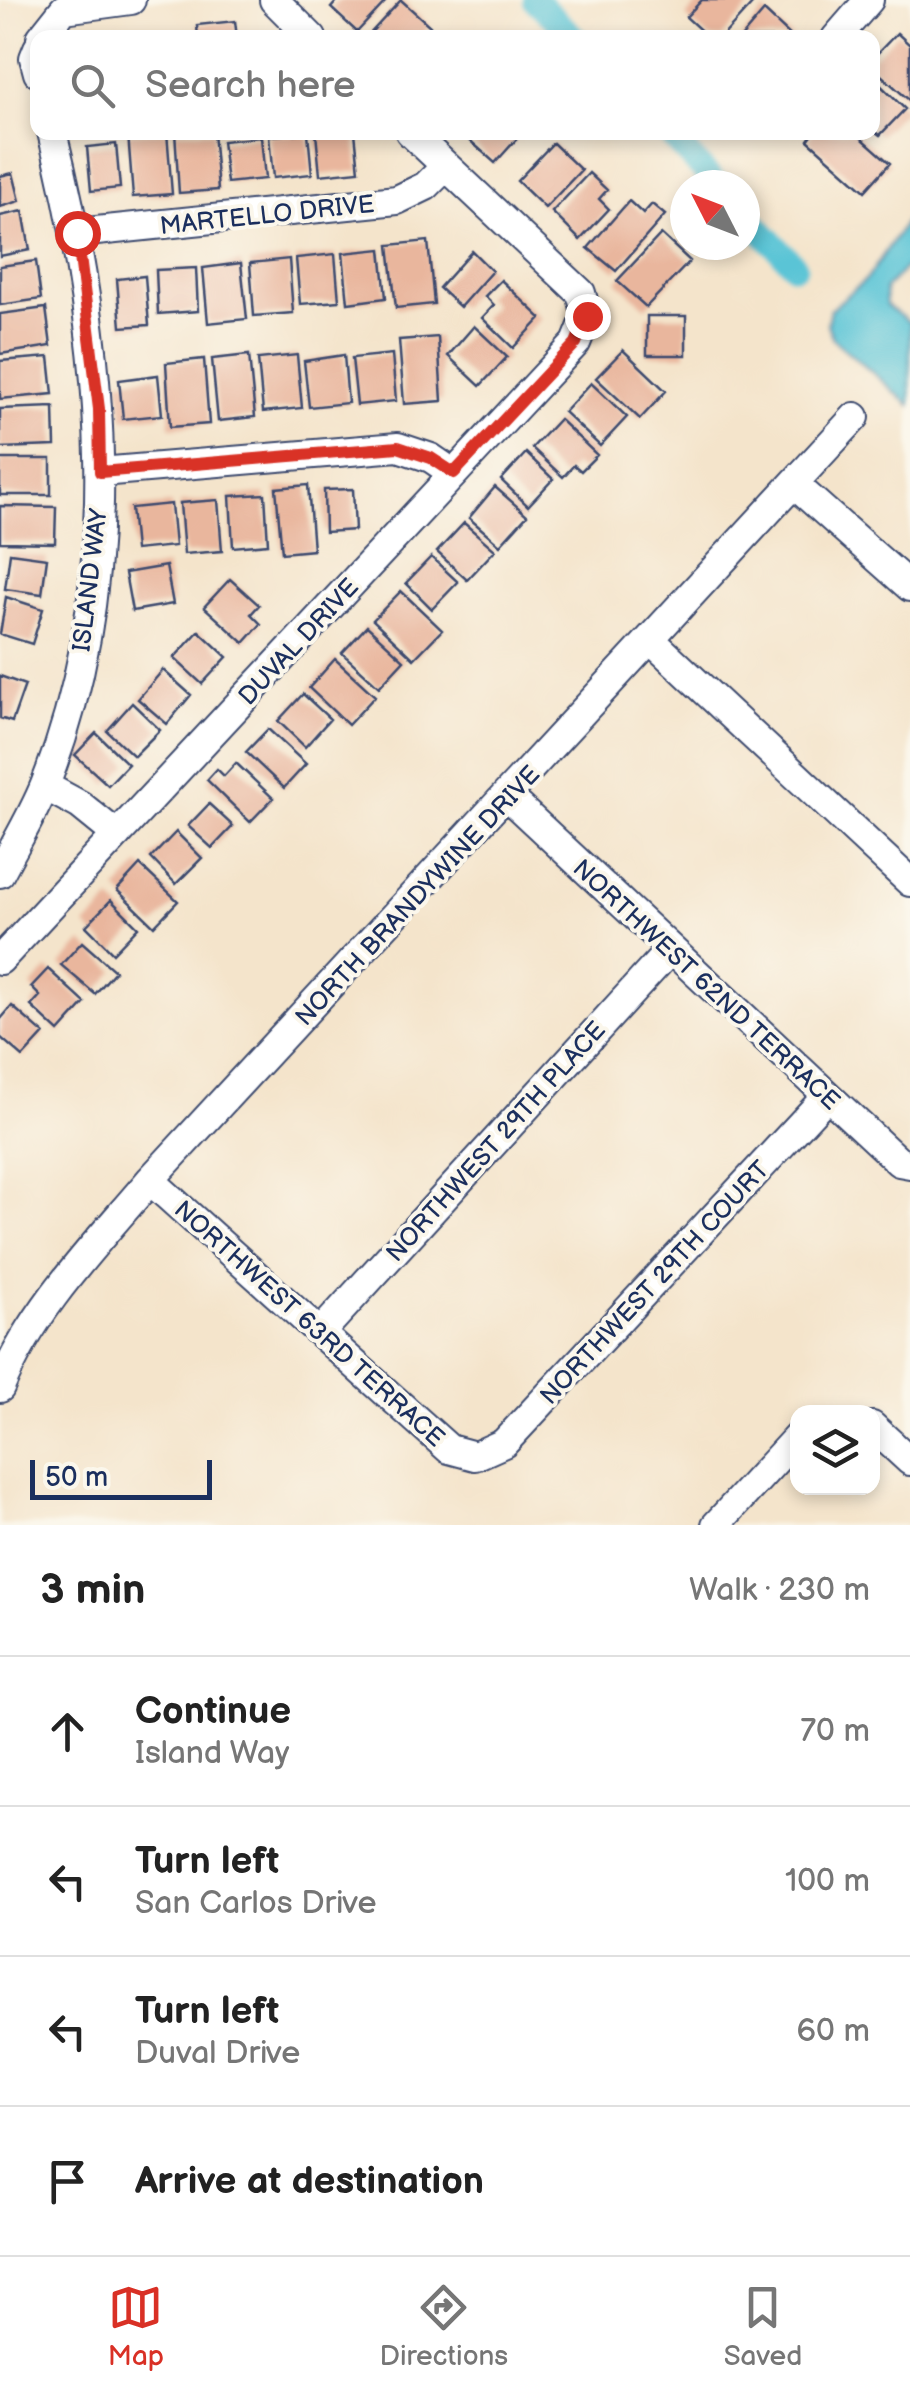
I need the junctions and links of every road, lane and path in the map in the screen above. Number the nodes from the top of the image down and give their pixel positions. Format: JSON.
{"nodes":[{"id":1,"x":130,"y":0,"type":"edge"},
{"id":2,"x":274,"y":0,"type":"edge"},
{"id":3,"x":859,"y":2,"type":"edge"},
{"id":4,"x":47,"y":30,"type":"edge"},
{"id":5,"x":304,"y":30,"type":"edge"},
{"id":6,"x":841,"y":30,"type":"edge"},
{"id":7,"x":54,"y":140,"type":"edge"},
{"id":8,"x":418,"y":140,"type":"edge"},
{"id":9,"x":445,"y":167,"type":"junction"},
{"id":10,"x":77,"y":233,"type":"junction"},
{"id":11,"x":855,"y":418,"type":"dead end"},
{"id":12,"x":100,"y":472,"type":"junction"},
{"id":13,"x":454,"y":473,"type":"junction"},
{"id":14,"x":794,"y":484,"type":"junction"},
{"id":15,"x":910,"y":587,"type":"edge"},
{"id":16,"x":652,"y":641,"type":"junction"},
{"id":17,"x":45,"y":786,"type":"junction"},
{"id":18,"x":508,"y":797,"type":"junction"},
{"id":19,"x":117,"y":835,"type":"junction"},
{"id":20,"x":0,"y":873,"type":"edge"},
{"id":21,"x":910,"y":882,"type":"edge"},
{"id":22,"x":670,"y":950,"type":"junction"},
{"id":23,"x":0,"y":960,"type":"edge"},
{"id":24,"x":826,"y":1097,"type":"junction"},
{"id":25,"x":910,"y":1164,"type":"edge"},
{"id":26,"x":150,"y":1180,"type":"junction"},
{"id":27,"x":320,"y":1333,"type":"junction"},
{"id":28,"x":0,"y":1388,"type":"edge"},
{"id":29,"x":880,"y":1433,"type":"edge"},
{"id":30,"x":790,"y":1445,"type":"edge"},
{"id":31,"x":475,"y":1456,"type":"joint"},
{"id":32,"x":910,"y":1461,"type":"edge"},
{"id":33,"x":716,"y":1525,"type":"edge"}],
"edges":[{"from":1,"to":4,"type":"street"},
{"from":2,"to":5,"type":"street"},
{"from":3,"to":6,"type":"street"},
{"from":7,"to":10,"type":"street","name":"ISLAND WAY"},
{"from":8,"to":9,"type":"street"},
{"from":9,"to":10,"type":"street","name":"MARTELLO DRIVE"},
{"from":9,"to":13,"type":"street","name":"DUVAL DRIVE"},
{"from":10,"to":12,"type":"street","name":"ISLAND WAY"},
{"from":11,"to":14,"type":"street","name":"NORTH BRANDYWINE DRIVE"},
{"from":12,"to":13,"type":"street"},
{"from":12,"to":17,"type":"street","name":"ISLAND WAY"},
{"from":13,"to":19,"type":"street","name":"DUVAL DRIVE"},
{"from":14,"to":15,"type":"street"},
{"from":14,"to":16,"type":"street","name":"NORTH BRANDYWINE DRIVE"},
{"from":16,"to":18,"type":"street","name":"NORTH BRANDYWINE DRIVE"},
{"from":16,"to":21,"type":"street"},
{"from":17,"to":19,"type":"street"},
{"from":17,"to":20,"type":"street","name":"ISLAND WAY"},
{"from":18,"to":22,"type":"street","name":"NORTHWEST 62ND TERRACE"},
{"from":18,"to":26,"type":"street","name":"NORTH BRANDYWINE DRIVE"},
{"from":19,"to":23,"type":"street","name":"DUVAL DRIVE"},
{"from":22,"to":24,"type":"street","name":"NORTHWEST 62ND TERRACE"},
{"from":22,"to":27,"type":"street","name":"NORTHWEST 29TH PLACE"},
{"from":24,"to":25,"type":"street","name":"NORTHWEST 62ND TERRACE"},
{"from":24,"to":31,"type":"street","name":"NORTHWEST 29TH COURT"},
{"from":26,"to":27,"type":"street","name":"NORTHWEST 63RD TERRACE"},
{"from":26,"to":28,"type":"street","name":"NORTH BRANDYWINE DRIVE"},
{"from":27,"to":31,"type":"street","name":"NORTHWEST 63RD TERRACE"},
{"from":29,"to":32,"type":"street"},
{"from":30,"to":33,"type":"street"}]}
